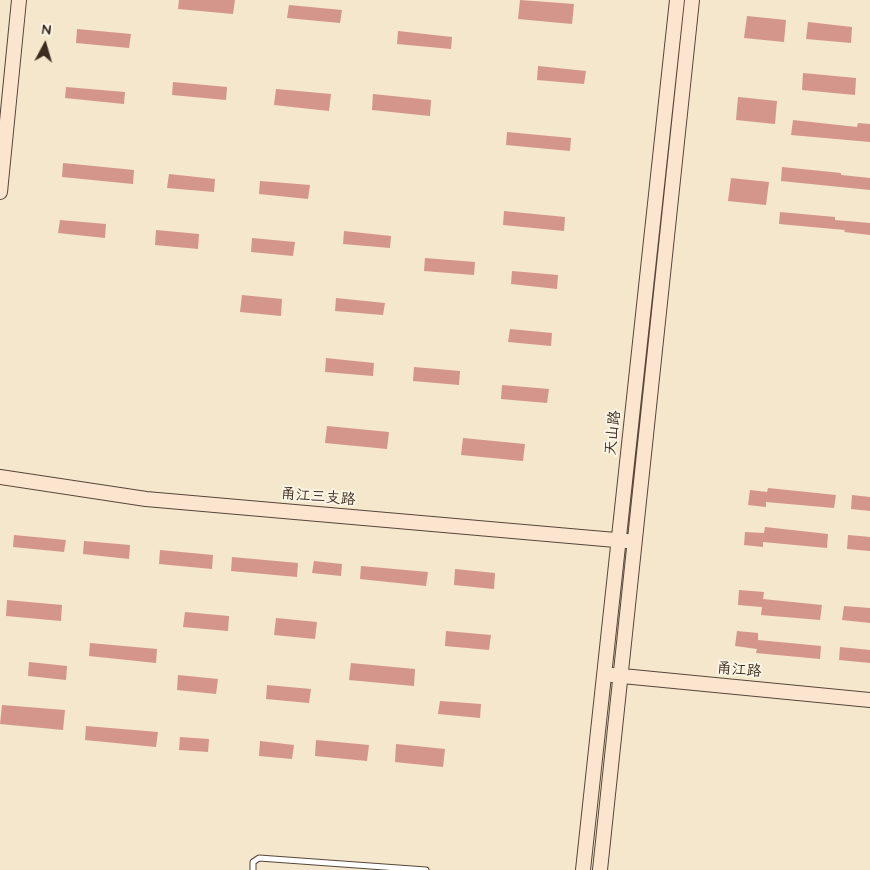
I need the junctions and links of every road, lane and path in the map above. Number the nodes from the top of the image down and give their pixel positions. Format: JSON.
{"nodes":[{"id":1,"x":19,"y":0,"type":"edge"},
{"id":2,"x":677,"y":0,"type":"edge"},
{"id":3,"x":692,"y":0,"type":"edge"},
{"id":4,"x":0,"y":192,"type":"edge"},
{"id":5,"x":0,"y":477,"type":"edge"},
{"id":6,"x":619,"y":540,"type":"junction"},
{"id":7,"x":635,"y":542,"type":"junction"},
{"id":8,"x":604,"y":674,"type":"junction"},
{"id":9,"x":621,"y":676,"type":"junction"},
{"id":10,"x":870,"y":700,"type":"edge"},
{"id":11,"x":252,"y":870,"type":"edge"},
{"id":12,"x":426,"y":870,"type":"edge"},
{"id":13,"x":583,"y":870,"type":"edge"},
{"id":14,"x":600,"y":870,"type":"edge"}],
"edges":[{"from":1,"to":4,"type":"street"},
{"from":2,"to":6,"type":"street","name":"天山路"},
{"from":3,"to":7,"type":"street"},
{"from":5,"to":6,"type":"street","name":"甬江三支路"},
{"from":6,"to":7,"type":"street","name":"甬江三支路"},
{"from":6,"to":8,"type":"street","name":"天山路"},
{"from":7,"to":9,"type":"street"},
{"from":8,"to":9,"type":"street","name":"甬江路"},
{"from":8,"to":13,"type":"street","name":"天山路"},
{"from":9,"to":10,"type":"street","name":"甬江路"},
{"from":9,"to":14,"type":"street"},
{"from":11,"to":12,"type":"lane"}]}
